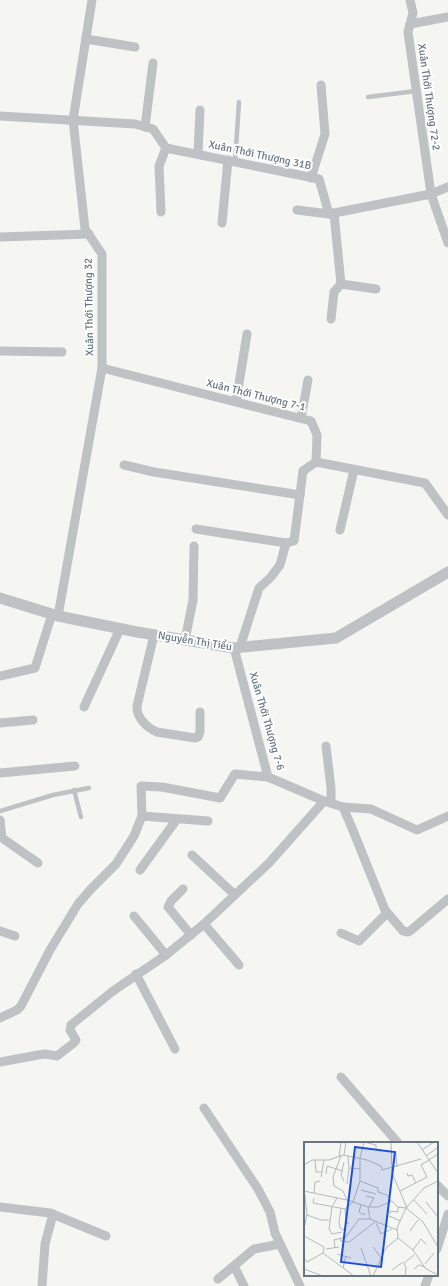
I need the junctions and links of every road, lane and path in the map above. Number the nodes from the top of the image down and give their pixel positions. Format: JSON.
{"nodes":[{"id":1,"x":92,"y":0,"type":"edge"},
{"id":2,"x":410,"y":0,"type":"edge"},
{"id":3,"x":448,"y":17,"type":"edge"},
{"id":4,"x":410,"y":24,"type":"junction"},
{"id":5,"x":86,"y":39,"type":"junction"},
{"id":6,"x":135,"y":47,"type":"dead end"},
{"id":7,"x":153,"y":63,"type":"dead end"},
{"id":8,"x":321,"y":85,"type":"dead end"},
{"id":9,"x":416,"y":91,"type":"junction"},
{"id":10,"x":368,"y":96,"type":"dead end"},
{"id":11,"x":239,"y":102,"type":"dead end"},
{"id":12,"x":200,"y":110,"type":"dead end"},
{"id":13,"x":0,"y":116,"type":"edge"},
{"id":14,"x":73,"y":120,"type":"junction"},
{"id":15,"x":145,"y":127,"type":"junction"},
{"id":16,"x":166,"y":148,"type":"junction"},
{"id":17,"x":198,"y":154,"type":"junction"},
{"id":18,"x":232,"y":161,"type":"junction"},
{"id":19,"x":311,"y":178,"type":"junction"},
{"id":20,"x":448,"y":187,"type":"edge"},
{"id":21,"x":431,"y":194,"type":"junction"},
{"id":22,"x":297,"y":210,"type":"dead end"},
{"id":23,"x":161,"y":212,"type":"dead end"},
{"id":24,"x":332,"y":214,"type":"junction"},
{"id":25,"x":222,"y":223,"type":"dead end"},
{"id":26,"x":89,"y":234,"type":"junction"},
{"id":27,"x":0,"y":237,"type":"edge"},
{"id":28,"x":448,"y":243,"type":"edge"},
{"id":29,"x":341,"y":284,"type":"junction"},
{"id":30,"x":376,"y":289,"type":"dead end"},
{"id":31,"x":331,"y":319,"type":"dead end"},
{"id":32,"x":247,"y":334,"type":"dead end"},
{"id":33,"x":0,"y":351,"type":"edge"},
{"id":34,"x":62,"y":352,"type":"dead end"},
{"id":35,"x":102,"y":368,"type":"junction"},
{"id":36,"x":308,"y":380,"type":"dead end"},
{"id":37,"x":236,"y":402,"type":"junction"},
{"id":38,"x":301,"y":418,"type":"junction"},
{"id":39,"x":316,"y":462,"type":"junction"},
{"id":40,"x":124,"y":465,"type":"dead end"},
{"id":41,"x":354,"y":470,"type":"junction"},
{"id":42,"x":300,"y":495,"type":"junction"},
{"id":43,"x":448,"y":515,"type":"edge"},
{"id":44,"x":196,"y":529,"type":"dead end"},
{"id":45,"x":340,"y":530,"type":"dead end"},
{"id":46,"x":286,"y":543,"type":"junction"},
{"id":47,"x":194,"y":546,"type":"dead end"},
{"id":48,"x":448,"y":572,"type":"edge"},
{"id":49,"x":0,"y":598,"type":"edge"},
{"id":50,"x":55,"y":615,"type":"junction"},
{"id":51,"x":120,"y":629,"type":"junction"},
{"id":52,"x":154,"y":635,"type":"junction"},
{"id":53,"x":185,"y":640,"type":"junction"},
{"id":54,"x":237,"y":648,"type":"junction"},
{"id":55,"x":0,"y":676,"type":"edge"},
{"id":56,"x":84,"y":707,"type":"dead end"},
{"id":57,"x":200,"y":712,"type":"dead end"},
{"id":58,"x":34,"y":720,"type":"dead end"},
{"id":59,"x":0,"y":723,"type":"edge"},
{"id":60,"x":326,"y":746,"type":"dead end"},
{"id":61,"x":75,"y":766,"type":"dead end"},
{"id":62,"x":0,"y":773,"type":"edge"},
{"id":63,"x":268,"y":777,"type":"junction"},
{"id":64,"x":89,"y":788,"type":"dead end"},
{"id":65,"x":74,"y":790,"type":"junction"},
{"id":66,"x":327,"y":802,"type":"junction"},
{"id":67,"x":343,"y":807,"type":"junction"},
{"id":68,"x":0,"y":811,"type":"edge"},
{"id":69,"x":142,"y":816,"type":"junction"},
{"id":70,"x":448,"y":816,"type":"edge"},
{"id":71,"x":81,"y":817,"type":"dead end"},
{"id":72,"x":177,"y":819,"type":"junction"},
{"id":73,"x":0,"y":820,"type":"edge"},
{"id":74,"x":208,"y":821,"type":"dead end"},
{"id":75,"x":192,"y":855,"type":"dead end"},
{"id":76,"x":38,"y":863,"type":"dead end"},
{"id":77,"x":140,"y":870,"type":"dead end"},
{"id":78,"x":183,"y":889,"type":"dead end"},
{"id":79,"x":235,"y":895,"type":"junction"},
{"id":80,"x":448,"y":900,"type":"edge"},
{"id":81,"x":388,"y":913,"type":"junction"},
{"id":82,"x":134,"y":916,"type":"dead end"},
{"id":83,"x":204,"y":924,"type":"junction"},
{"id":84,"x":0,"y":931,"type":"edge"},
{"id":85,"x":341,"y":933,"type":"dead end"},
{"id":86,"x":191,"y":935,"type":"junction"},
{"id":87,"x":15,"y":936,"type":"dead end"},
{"id":88,"x":166,"y":955,"type":"junction"},
{"id":89,"x":239,"y":965,"type":"dead end"},
{"id":90,"x":136,"y":974,"type":"junction"},
{"id":91,"x":0,"y":1018,"type":"edge"},
{"id":92,"x":175,"y":1049,"type":"dead end"},
{"id":93,"x":0,"y":1062,"type":"edge"},
{"id":94,"x":341,"y":1077,"type":"dead end"},
{"id":95,"x":204,"y":1108,"type":"dead end"},
{"id":96,"x":397,"y":1142,"type":"edge"},
{"id":97,"x":438,"y":1187,"type":"edge"},
{"id":98,"x":448,"y":1196,"type":"edge"},
{"id":99,"x":0,"y":1207,"type":"edge"},
{"id":100,"x":53,"y":1214,"type":"junction"},
{"id":101,"x":448,"y":1214,"type":"edge"},
{"id":102,"x":106,"y":1236,"type":"dead end"},
{"id":103,"x":280,"y":1244,"type":"junction"},
{"id":104,"x":438,"y":1246,"type":"edge"},
{"id":105,"x":234,"y":1266,"type":"junction"},
{"id":106,"x":429,"y":1276,"type":"edge"},
{"id":107,"x":218,"y":1279,"type":"dead end"},
{"id":108,"x":42,"y":1286,"type":"edge"},
{"id":109,"x":244,"y":1286,"type":"edge"},
{"id":110,"x":300,"y":1286,"type":"edge"},
{"id":111,"x":425,"y":1286,"type":"edge"}],
"edges":[{"from":1,"to":5,"type":"street","name":"Xuân Thới Thượng 32"},
{"from":2,"to":4,"type":"street","name":"Xuân Thới Thượng 72-2"},
{"from":3,"to":4,"type":"street"},
{"from":4,"to":9,"type":"street","name":"Xuân Thới Thượng 72-2"},
{"from":5,"to":6,"type":"street"},
{"from":5,"to":14,"type":"street","name":"Xuân Thới Thượng 32"},
{"from":7,"to":15,"type":"street"},
{"from":8,"to":19,"type":"street"},
{"from":9,"to":10,"type":"lane"},
{"from":9,"to":21,"type":"street","name":"Xuân Thới Thượng 72-2"},
{"from":11,"to":18,"type":"lane"},
{"from":12,"to":17,"type":"street"},
{"from":13,"to":14,"type":"street"},
{"from":14,"to":15,"type":"street"},
{"from":14,"to":26,"type":"street","name":"Xuân Thới Thượng 32"},
{"from":15,"to":16,"type":"street"},
{"from":16,"to":17,"type":"street","name":"Xuân Thới Thượng 31B"},
{"from":16,"to":23,"type":"street"},
{"from":17,"to":18,"type":"street","name":"Xuân Thới Thượng 31B"},
{"from":18,"to":19,"type":"street","name":"Xuân Thới Thượng 31B"},
{"from":18,"to":25,"type":"street"},
{"from":19,"to":24,"type":"street","name":"Xuân Thới Thượng 31B"},
{"from":20,"to":21,"type":"street"},
{"from":21,"to":24,"type":"street"},
{"from":21,"to":28,"type":"street","name":"Xuân Thới Thượng 72-2"},
{"from":22,"to":24,"type":"street"},
{"from":24,"to":29,"type":"street"},
{"from":26,"to":27,"type":"street"},
{"from":26,"to":35,"type":"street","name":"Xuân Thới Thượng 32"},
{"from":29,"to":30,"type":"street"},
{"from":29,"to":31,"type":"street"},
{"from":32,"to":37,"type":"street"},
{"from":33,"to":34,"type":"street"},
{"from":35,"to":37,"type":"street","name":"Xuân Thới Thượng 7-1"},
{"from":35,"to":50,"type":"street","name":"Xuân Thới Thượng 32"},
{"from":36,"to":38,"type":"street"},
{"from":37,"to":38,"type":"street","name":"Xuân Thới Thượng 7-1"},
{"from":38,"to":39,"type":"street","name":"Xuân Thới Thượng 7-1"},
{"from":39,"to":41,"type":"street"},
{"from":39,"to":42,"type":"street"},
{"from":40,"to":42,"type":"street"},
{"from":41,"to":43,"type":"street"},
{"from":41,"to":45,"type":"street"},
{"from":42,"to":46,"type":"street"},
{"from":44,"to":46,"type":"street"},
{"from":46,"to":54,"type":"street"},
{"from":47,"to":53,"type":"street"},
{"from":48,"to":54,"type":"street","name":"Nguyễn Thị Tiểu"},
{"from":49,"to":50,"type":"street","name":"Nguyễn Thị Tiểu"},
{"from":50,"to":51,"type":"street","name":"Nguyễn Thị Tiểu"},
{"from":50,"to":55,"type":"street","name":"Xuân Thới Thượng 32"},
{"from":51,"to":52,"type":"street","name":"Nguyễn Thị Tiểu"},
{"from":51,"to":56,"type":"street"},
{"from":52,"to":53,"type":"street","name":"Nguyễn Thị Tiểu"},
{"from":52,"to":57,"type":"street"},
{"from":53,"to":54,"type":"street","name":"Nguyễn Thị Tiểu"},
{"from":54,"to":63,"type":"street","name":"Xuân Thới Thượng 7-6"},
{"from":58,"to":59,"type":"street"},
{"from":60,"to":66,"type":"street"},
{"from":61,"to":62,"type":"street"},
{"from":63,"to":66,"type":"street","name":"Xuân Thới Thượng 7-6"},
{"from":63,"to":69,"type":"street"},
{"from":64,"to":65,"type":"lane"},
{"from":65,"to":68,"type":"lane"},
{"from":65,"to":71,"type":"lane"},
{"from":66,"to":67,"type":"street","name":"Xuân Thới Thượng 7-6"},
{"from":66,"to":79,"type":"street"},
{"from":67,"to":70,"type":"street","name":"Xuân Thới Thượng 7-6"},
{"from":67,"to":81,"type":"street"},
{"from":69,"to":72,"type":"street"},
{"from":69,"to":91,"type":"street"},
{"from":72,"to":74,"type":"street"},
{"from":72,"to":77,"type":"street"},
{"from":73,"to":76,"type":"street"},
{"from":75,"to":79,"type":"street"},
{"from":78,"to":86,"type":"street"},
{"from":79,"to":83,"type":"street"},
{"from":80,"to":81,"type":"street"},
{"from":81,"to":85,"type":"street"},
{"from":82,"to":88,"type":"street"},
{"from":83,"to":86,"type":"street"},
{"from":83,"to":89,"type":"street"},
{"from":84,"to":87,"type":"street"},
{"from":86,"to":88,"type":"street"},
{"from":88,"to":90,"type":"street"},
{"from":90,"to":92,"type":"street"},
{"from":90,"to":93,"type":"street"},
{"from":94,"to":96,"type":"street"},
{"from":95,"to":103,"type":"street"},
{"from":97,"to":98,"type":"street"},
{"from":99,"to":100,"type":"street"},
{"from":100,"to":102,"type":"street"},
{"from":100,"to":108,"type":"street"},
{"from":101,"to":104,"type":"street"},
{"from":103,"to":105,"type":"street"},
{"from":103,"to":110,"type":"street"},
{"from":105,"to":107,"type":"street"},
{"from":105,"to":109,"type":"street"},
{"from":106,"to":111,"type":"street"}]}
